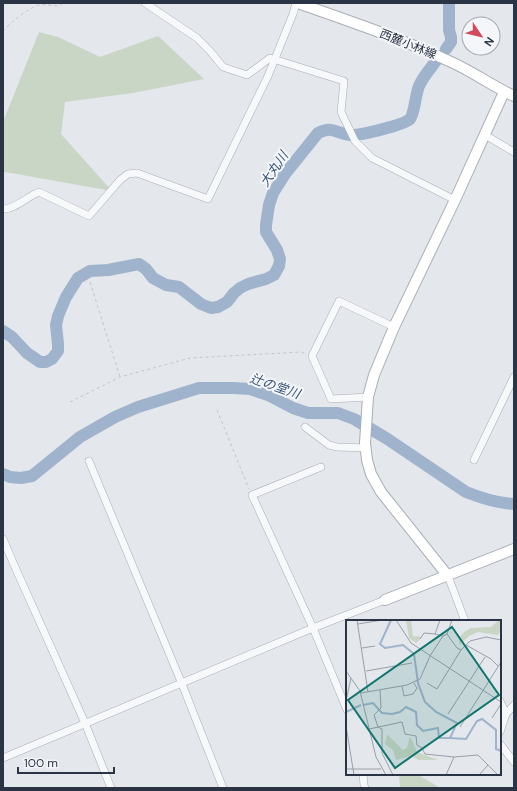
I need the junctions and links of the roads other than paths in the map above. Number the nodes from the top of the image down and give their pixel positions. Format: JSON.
{"nodes":[{"id":1,"x":145,"y":3,"type":"edge"},
{"id":2,"x":297,"y":3,"type":"edge"},
{"id":3,"x":274,"y":59,"type":"junction"},
{"id":4,"x":509,"y":94,"type":"edge"},
{"id":5,"x":485,"y":135,"type":"junction"},
{"id":6,"x":514,"y":152,"type":"edge"},
{"id":7,"x":455,"y":200,"type":"junction"},
{"id":8,"x":3,"y":209,"type":"edge"},
{"id":9,"x":394,"y":327,"type":"junction"},
{"id":10,"x":514,"y":377,"type":"edge"},
{"id":11,"x":368,"y":400,"type":"junction"},
{"id":12,"x":306,"y":427,"type":"dead end"},
{"id":13,"x":365,"y":445,"type":"junction"},
{"id":14,"x":474,"y":460,"type":"dead end"},
{"id":15,"x":88,"y":461,"type":"dead end"},
{"id":16,"x":321,"y":467,"type":"dead end"},
{"id":17,"x":3,"y":539,"type":"edge"},
{"id":18,"x":514,"y":549,"type":"edge"},
{"id":19,"x":448,"y":576,"type":"junction"},
{"id":20,"x":386,"y":600,"type":"joint"},
{"id":21,"x":465,"y":620,"type":"edge"},
{"id":22,"x":313,"y":628,"type":"junction"},
{"id":23,"x":182,"y":684,"type":"junction"},
{"id":24,"x":501,"y":703,"type":"edge"},
{"id":25,"x":514,"y":705,"type":"edge"},
{"id":26,"x":346,"y":708,"type":"edge"},
{"id":27,"x":506,"y":714,"type":"junction"},
{"id":28,"x":85,"y":723,"type":"junction"},
{"id":29,"x":501,"y":729,"type":"edge"},
{"id":30,"x":501,"y":745,"type":"edge"},
{"id":31,"x":3,"y":758,"type":"edge"},
{"id":32,"x":514,"y":762,"type":"edge"},
{"id":33,"x":363,"y":775,"type":"edge"},
{"id":34,"x":112,"y":788,"type":"edge"},
{"id":35,"x":223,"y":788,"type":"edge"},
{"id":36,"x":365,"y":788,"type":"edge"}],
"edges":[{"from":1,"to":3,"type":"street"},
{"from":2,"to":3,"type":"street"},
{"from":2,"to":4,"type":"street","name":"西麓小林線"},
{"from":3,"to":7,"type":"street"},
{"from":3,"to":8,"type":"street"},
{"from":4,"to":5,"type":"street"},
{"from":5,"to":6,"type":"street"},
{"from":5,"to":7,"type":"street"},
{"from":7,"to":9,"type":"street"},
{"from":9,"to":11,"type":"street"},
{"from":9,"to":11,"type":"street"},
{"from":10,"to":14,"type":"street"},
{"from":11,"to":13,"type":"street"},
{"from":12,"to":13,"type":"street"},
{"from":13,"to":19,"type":"street"},
{"from":15,"to":23,"type":"street"},
{"from":16,"to":22,"type":"street"},
{"from":17,"to":28,"type":"street"},
{"from":18,"to":19,"type":"street"},
{"from":19,"to":20,"type":"street"},
{"from":19,"to":21,"type":"street"},
{"from":20,"to":22,"type":"street"},
{"from":22,"to":23,"type":"street"},
{"from":22,"to":26,"type":"street"},
{"from":23,"to":28,"type":"street"},
{"from":23,"to":35,"type":"street"},
{"from":24,"to":27,"type":"street"},
{"from":25,"to":27,"type":"street"},
{"from":27,"to":29,"type":"street"},
{"from":28,"to":31,"type":"street"},
{"from":28,"to":34,"type":"street"},
{"from":30,"to":32,"type":"street"},
{"from":33,"to":36,"type":"street"}]}
